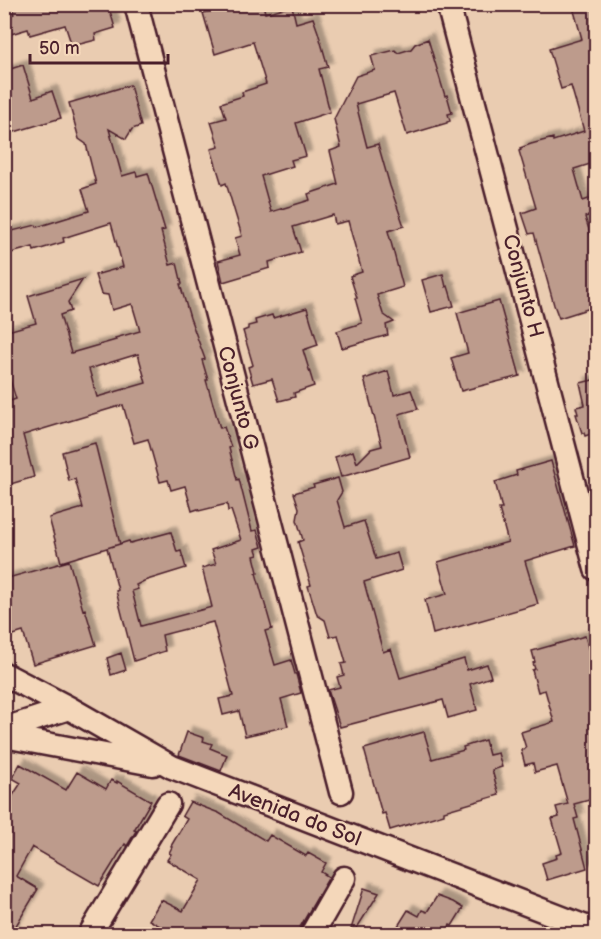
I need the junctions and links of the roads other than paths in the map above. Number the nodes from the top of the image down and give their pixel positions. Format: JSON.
{"nodes":[{"id":1,"x":136,"y":4,"type":"edge"},
{"id":2,"x":448,"y":4,"type":"edge"},
{"id":3,"x":597,"y":568,"type":"edge"},
{"id":4,"x":7,"y":681,"type":"edge"},
{"id":5,"x":78,"y":714,"type":"junction"},
{"id":6,"x":4,"y":729,"type":"edge"},
{"id":7,"x":4,"y":736,"type":"edge"},
{"id":8,"x":62,"y":746,"type":"junction"},
{"id":9,"x":172,"y":767,"type":"junction"},
{"id":10,"x":341,"y":792,"type":"dead end"},
{"id":11,"x":168,"y":804,"type":"dead end"},
{"id":12,"x":344,"y":878,"type":"dead end"},
{"id":13,"x":573,"y":928,"type":"edge"},
{"id":14,"x":597,"y":931,"type":"edge"},
{"id":15,"x":90,"y":934,"type":"edge"},
{"id":16,"x":312,"y":934,"type":"edge"}],
"edges":[{"from":1,"to":10,"type":"street","name":"Conjunto G"},
{"from":2,"to":3,"type":"street","name":"Conjunto H"},
{"from":4,"to":5,"type":"street","name":"Avenida do Sol"},
{"from":5,"to":6,"type":"street"},
{"from":5,"to":8,"type":"street"},
{"from":5,"to":9,"type":"street","name":"Avenida do Sol"},
{"from":7,"to":8,"type":"street"},
{"from":8,"to":9,"type":"street"},
{"from":9,"to":13,"type":"street","name":"Avenida do Sol"},
{"from":11,"to":15,"type":"street"},
{"from":12,"to":16,"type":"street"},
{"from":13,"to":14,"type":"street","name":"Avenida do Sol"}]}
